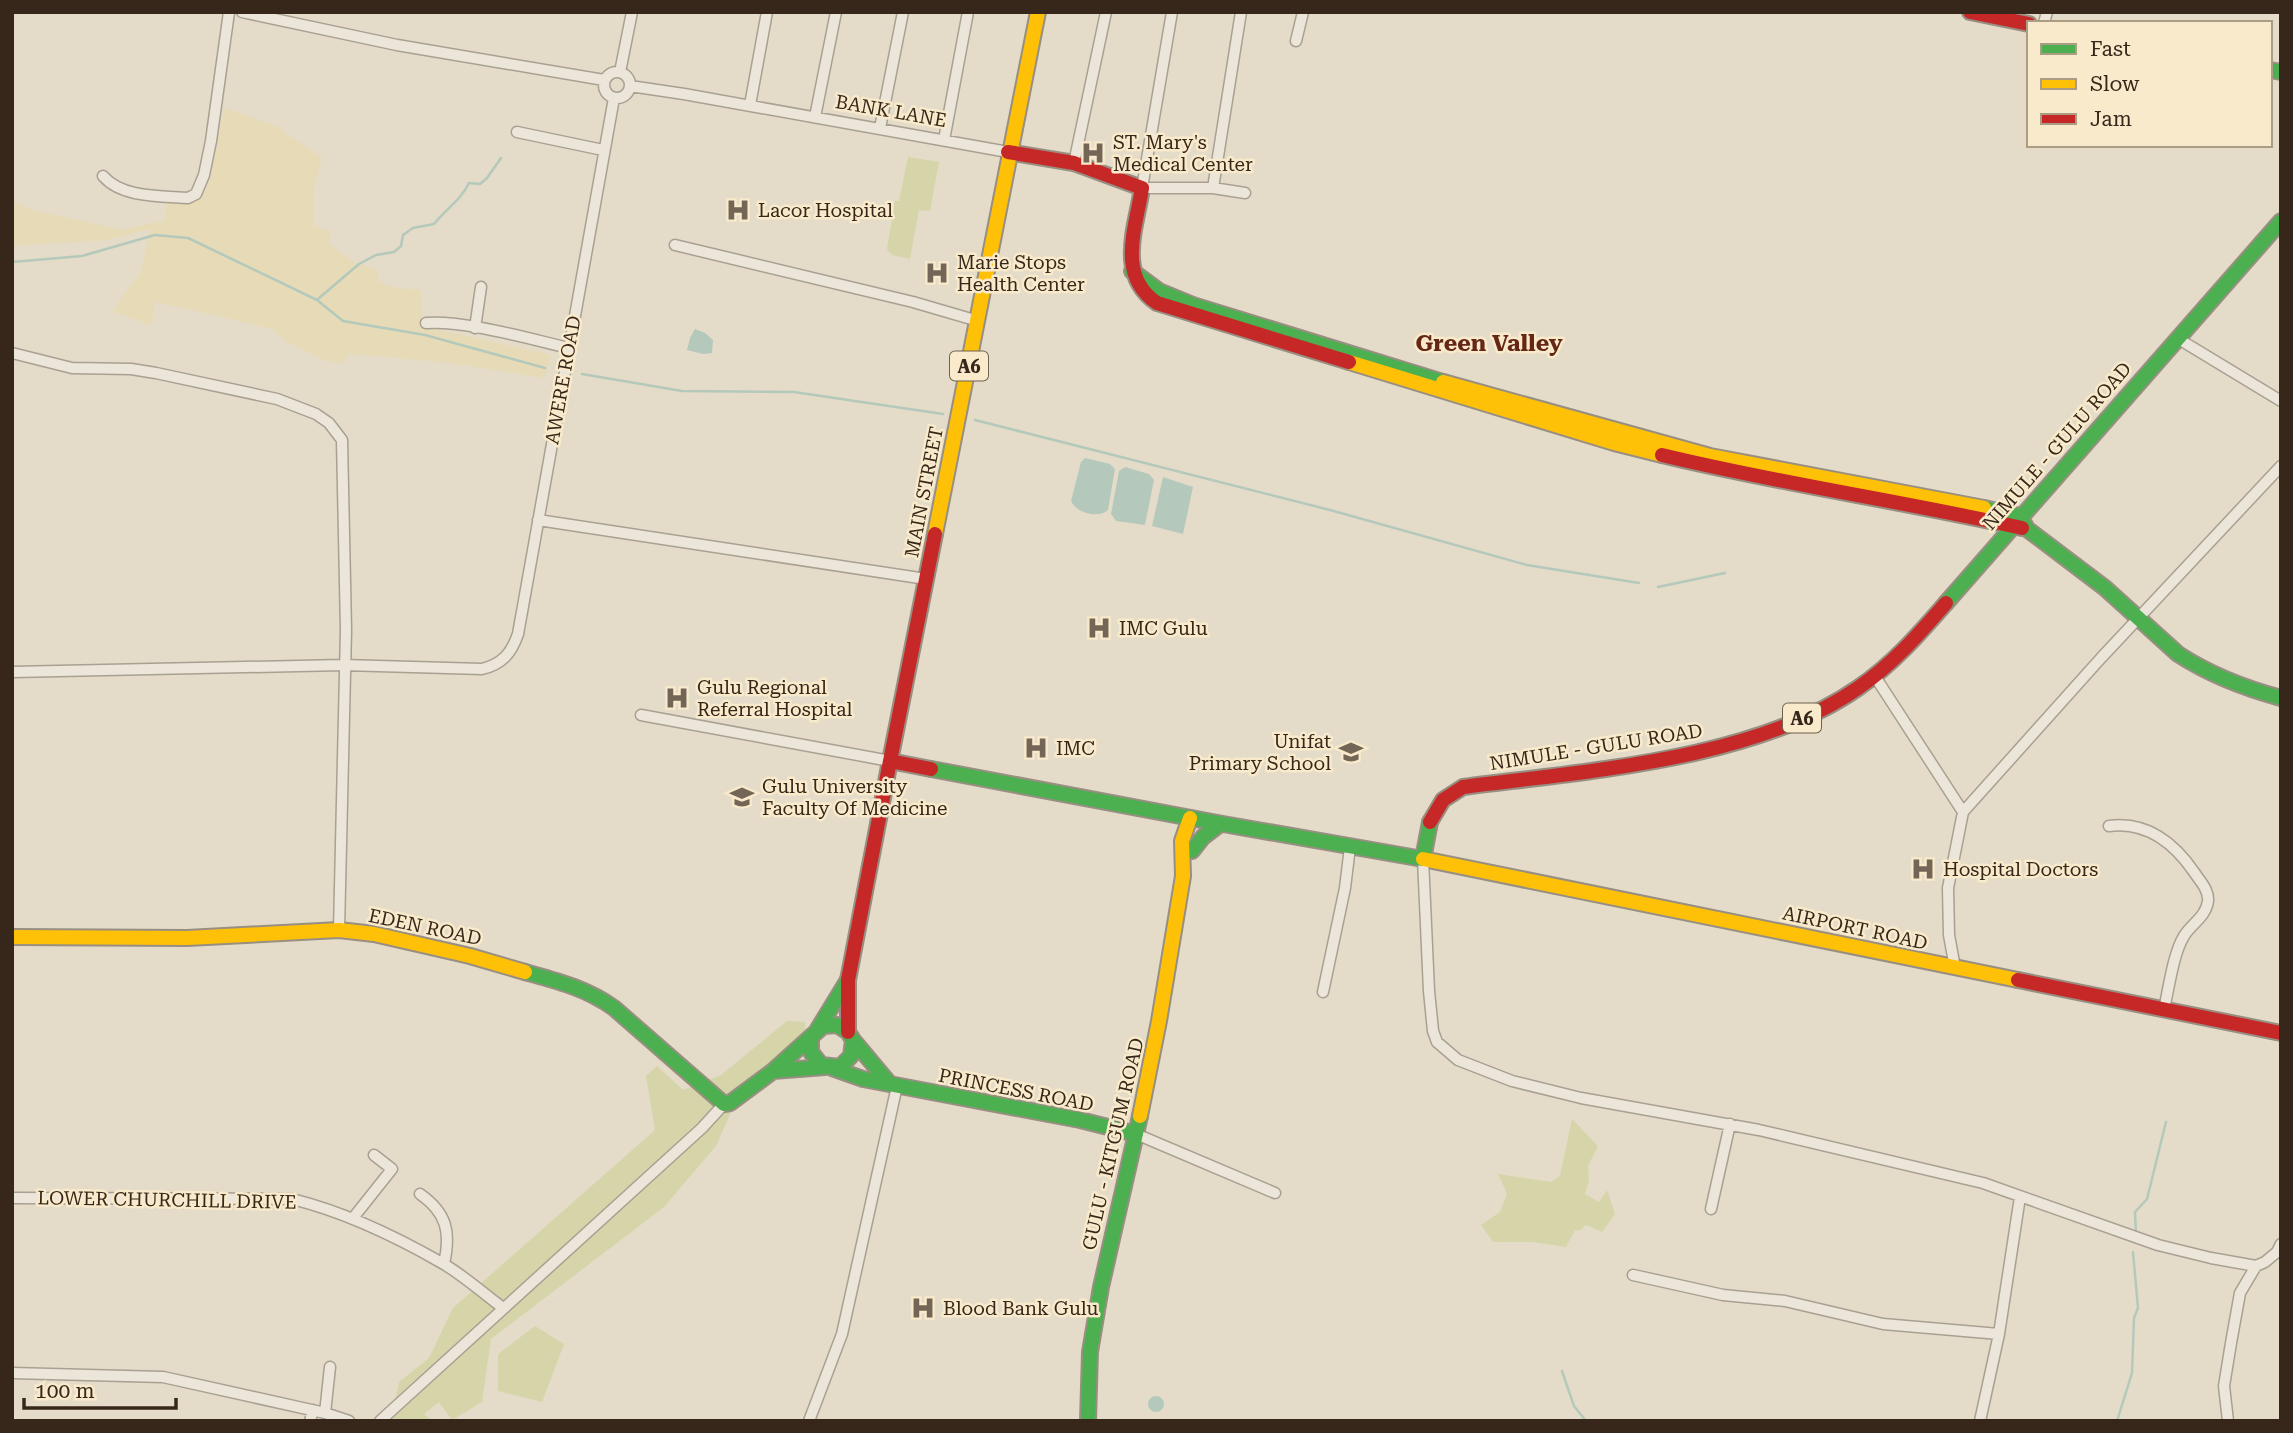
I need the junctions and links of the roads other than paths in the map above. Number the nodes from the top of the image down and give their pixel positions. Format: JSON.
{"nodes":[{"id":1,"x":229,"y":12,"type":"edge"},
{"id":2,"x":242,"y":12,"type":"edge"},
{"id":3,"x":632,"y":12,"type":"edge"},
{"id":4,"x":767,"y":12,"type":"edge"},
{"id":5,"x":836,"y":12,"type":"edge"},
{"id":6,"x":903,"y":12,"type":"edge"},
{"id":7,"x":968,"y":12,"type":"edge"},
{"id":8,"x":1038,"y":12,"type":"edge"},
{"id":9,"x":1106,"y":12,"type":"edge"},
{"id":10,"x":1172,"y":12,"type":"edge"},
{"id":11,"x":1241,"y":12,"type":"edge"},
{"id":12,"x":1303,"y":12,"type":"edge"},
{"id":13,"x":1970,"y":12,"type":"edge"},
{"id":14,"x":2027,"y":24,"type":"edge"},
{"id":15,"x":1296,"y":41,"type":"dead end"},
{"id":16,"x":620,"y":72,"type":"junction"},
{"id":17,"x":604,"y":80,"type":"junction"},
{"id":18,"x":630,"y":86,"type":"junction"},
{"id":19,"x":614,"y":98,"type":"junction"},
{"id":20,"x":750,"y":105,"type":"junction"},
{"id":21,"x":816,"y":117,"type":"junction"},
{"id":22,"x":880,"y":128,"type":"junction"},
{"id":23,"x":517,"y":132,"type":"dead end"},
{"id":24,"x":944,"y":140,"type":"junction"},
{"id":25,"x":603,"y":150,"type":"junction"},
{"id":26,"x":1009,"y":152,"type":"junction"},
{"id":27,"x":1074,"y":163,"type":"junction"},
{"id":28,"x":103,"y":176,"type":"dead end"},
{"id":29,"x":1142,"y":188,"type":"junction"},
{"id":30,"x":1213,"y":188,"type":"junction"},
{"id":31,"x":1245,"y":193,"type":"dead end"},
{"id":32,"x":2281,"y":221,"type":"edge"},
{"id":33,"x":675,"y":245,"type":"dead end"},
{"id":34,"x":481,"y":287,"type":"dead end"},
{"id":35,"x":978,"y":321,"type":"junction"},
{"id":36,"x":426,"y":323,"type":"dead end"},
{"id":37,"x":475,"y":328,"type":"junction"},
{"id":38,"x":2177,"y":338,"type":"junction"},
{"id":39,"x":569,"y":348,"type":"junction"},
{"id":40,"x":12,"y":353,"type":"edge"},
{"id":41,"x":2281,"y":401,"type":"edge"},
{"id":42,"x":2281,"y":466,"type":"edge"},
{"id":43,"x":538,"y":520,"type":"junction"},
{"id":44,"x":2019,"y":524,"type":"junction"},
{"id":45,"x":926,"y":579,"type":"junction"},
{"id":46,"x":2140,"y":617,"type":"junction"},
{"id":47,"x":344,"y":665,"type":"junction"},
{"id":48,"x":12,"y":672,"type":"edge"},
{"id":49,"x":1876,"y":678,"type":"junction"},
{"id":50,"x":2281,"y":698,"type":"edge"},
{"id":51,"x":641,"y":715,"type":"dead end"},
{"id":52,"x":890,"y":761,"type":"junction"},
{"id":53,"x":1963,"y":812,"type":"junction"},
{"id":54,"x":1168,"y":814,"type":"junction"},
{"id":55,"x":1193,"y":819,"type":"junction"},
{"id":56,"x":1220,"y":824,"type":"junction"},
{"id":57,"x":2109,"y":826,"type":"dead end"},
{"id":58,"x":1187,"y":846,"type":"junction"},
{"id":59,"x":1350,"y":848,"type":"junction"},
{"id":60,"x":1423,"y":859,"type":"junction"},
{"id":61,"x":339,"y":930,"type":"junction"},
{"id":62,"x":12,"y":937,"type":"edge"},
{"id":63,"x":1955,"y":968,"type":"junction"},
{"id":64,"x":848,"y":980,"type":"junction"},
{"id":65,"x":1323,"y":992,"type":"dead end"},
{"id":66,"x":2164,"y":1009,"type":"junction"},
{"id":67,"x":2281,"y":1032,"type":"edge"},
{"id":68,"x":814,"y":1034,"type":"junction"},
{"id":69,"x":850,"y":1036,"type":"junction"},
{"id":70,"x":828,"y":1068,"type":"junction"},
{"id":71,"x":773,"y":1071,"type":"junction"},
{"id":72,"x":893,"y":1085,"type":"junction"},
{"id":73,"x":724,"y":1104,"type":"junction"},
{"id":74,"x":1730,"y":1124,"type":"junction"},
{"id":75,"x":1136,"y":1134,"type":"junction"},
{"id":76,"x":374,"y":1156,"type":"dead end"},
{"id":77,"x":1275,"y":1193,"type":"dead end"},
{"id":78,"x":420,"y":1194,"type":"dead end"},
{"id":79,"x":2020,"y":1197,"type":"junction"},
{"id":80,"x":12,"y":1198,"type":"edge"},
{"id":81,"x":1711,"y":1209,"type":"dead end"},
{"id":82,"x":354,"y":1218,"type":"junction"},
{"id":83,"x":2281,"y":1244,"type":"edge"},
{"id":84,"x":443,"y":1264,"type":"junction"},
{"id":85,"x":2256,"y":1266,"type":"junction"},
{"id":86,"x":1633,"y":1275,"type":"dead end"},
{"id":87,"x":503,"y":1308,"type":"junction"},
{"id":88,"x":1999,"y":1334,"type":"junction"},
{"id":89,"x":330,"y":1367,"type":"dead end"},
{"id":90,"x":12,"y":1373,"type":"edge"},
{"id":91,"x":325,"y":1413,"type":"junction"},
{"id":92,"x":311,"y":1416,"type":"edge"},
{"id":93,"x":349,"y":1421,"type":"edge"},
{"id":94,"x":380,"y":1421,"type":"edge"},
{"id":95,"x":809,"y":1421,"type":"edge"},
{"id":96,"x":1088,"y":1421,"type":"edge"},
{"id":97,"x":1980,"y":1421,"type":"edge"},
{"id":98,"x":2228,"y":1421,"type":"edge"}],
"edges":[{"from":1,"to":28,"type":"street"},
{"from":2,"to":17,"type":"street"},
{"from":3,"to":16,"type":"street"},
{"from":4,"to":20,"type":"street"},
{"from":5,"to":21,"type":"street"},
{"from":6,"to":22,"type":"street"},
{"from":7,"to":24,"type":"street"},
{"from":8,"to":26,"type":"street","name":"MAIN STREET","number":"A6"},
{"from":9,"to":27,"type":"street"},
{"from":10,"to":29,"type":"street"},
{"from":11,"to":30,"type":"street"},
{"from":12,"to":15,"type":"street"},
{"from":13,"to":14,"type":"street"},
{"from":16,"to":17,"type":"street"},
{"from":16,"to":18,"type":"street"},
{"from":17,"to":19,"type":"street"},
{"from":18,"to":19,"type":"street"},
{"from":18,"to":20,"type":"street","name":"BANK LANE"},
{"from":19,"to":25,"type":"street","name":"AWERE ROAD"},
{"from":20,"to":21,"type":"street","name":"BANK LANE"},
{"from":21,"to":22,"type":"street","name":"BANK LANE"},
{"from":22,"to":24,"type":"street","name":"BANK LANE"},
{"from":23,"to":25,"type":"street"},
{"from":24,"to":26,"type":"street","name":"BANK LANE"},
{"from":25,"to":39,"type":"street","name":"AWERE ROAD"},
{"from":26,"to":27,"type":"street","name":"BANK LANE"},
{"from":26,"to":35,"type":"street","name":"MAIN STREET","number":"A6"},
{"from":27,"to":29,"type":"street","name":"BANK LANE"},
{"from":29,"to":30,"type":"street"},
{"from":29,"to":44,"type":"street"},
{"from":30,"to":31,"type":"street"},
{"from":32,"to":38,"type":"street","name":"NIMULE - GULU ROAD","number":"A6"},
{"from":33,"to":35,"type":"street"},
{"from":34,"to":37,"type":"street"},
{"from":35,"to":45,"type":"street","name":"MAIN STREET","number":"A6"},
{"from":36,"to":37,"type":"street"},
{"from":37,"to":39,"type":"street"},
{"from":38,"to":41,"type":"street"},
{"from":38,"to":44,"type":"street","name":"NIMULE - GULU ROAD","number":"A6"},
{"from":39,"to":43,"type":"street","name":"AWERE ROAD"},
{"from":40,"to":47,"type":"street"},
{"from":42,"to":46,"type":"street"},
{"from":43,"to":45,"type":"street"},
{"from":43,"to":47,"type":"street","name":"AWERE ROAD"},
{"from":44,"to":46,"type":"street"},
{"from":44,"to":49,"type":"street","name":"NIMULE - GULU ROAD","number":"A6"},
{"from":45,"to":52,"type":"street","name":"MAIN STREET","number":"A6"},
{"from":46,"to":50,"type":"street"},
{"from":46,"to":53,"type":"street"},
{"from":47,"to":48,"type":"street"},
{"from":47,"to":61,"type":"street"},
{"from":49,"to":53,"type":"street"},
{"from":49,"to":60,"type":"street","name":"NIMULE - GULU ROAD","number":"A6"},
{"from":51,"to":52,"type":"street"},
{"from":52,"to":54,"type":"street"},
{"from":52,"to":64,"type":"street","name":"MAIN STREET"},
{"from":53,"to":63,"type":"street"},
{"from":54,"to":55,"type":"street"},
{"from":54,"to":58,"type":"street"},
{"from":55,"to":56,"type":"street"},
{"from":55,"to":58,"type":"street","name":"GULU - KITGUM ROAD"},
{"from":56,"to":58,"type":"street"},
{"from":56,"to":59,"type":"street"},
{"from":57,"to":66,"type":"street"},
{"from":58,"to":75,"type":"street","name":"GULU - KITGUM ROAD"},
{"from":59,"to":60,"type":"street"},
{"from":59,"to":65,"type":"street"},
{"from":60,"to":63,"type":"street","name":"AIRPORT ROAD"},
{"from":60,"to":74,"type":"street"},
{"from":61,"to":62,"type":"street","name":"EDEN ROAD"},
{"from":61,"to":73,"type":"street","name":"EDEN ROAD"},
{"from":63,"to":66,"type":"street","name":"AIRPORT ROAD"},
{"from":64,"to":68,"type":"street"},
{"from":64,"to":69,"type":"street"},
{"from":66,"to":67,"type":"street","name":"AIRPORT ROAD"},
{"from":68,"to":69,"type":"street"},
{"from":68,"to":70,"type":"street"},
{"from":68,"to":71,"type":"street"},
{"from":69,"to":70,"type":"street"},
{"from":69,"to":72,"type":"street"},
{"from":70,"to":71,"type":"street"},
{"from":70,"to":72,"type":"street","name":"PRINCESS ROAD"},
{"from":71,"to":73,"type":"street"},
{"from":72,"to":75,"type":"street","name":"PRINCESS ROAD"},
{"from":72,"to":95,"type":"street"},
{"from":73,"to":87,"type":"street"},
{"from":74,"to":79,"type":"street"},
{"from":74,"to":81,"type":"street"},
{"from":75,"to":77,"type":"street"},
{"from":75,"to":96,"type":"street","name":"GULU - KITGUM ROAD"},
{"from":76,"to":82,"type":"street"},
{"from":78,"to":84,"type":"street"},
{"from":79,"to":85,"type":"street"},
{"from":79,"to":88,"type":"street"},
{"from":80,"to":82,"type":"street","name":"LOWER CHURCHILL DRIVE"},
{"from":82,"to":84,"type":"street","name":"LOWER CHURCHILL DRIVE"},
{"from":83,"to":85,"type":"street"},
{"from":84,"to":87,"type":"street","name":"LOWER CHURCHILL DRIVE"},
{"from":85,"to":98,"type":"street"},
{"from":86,"to":88,"type":"street"},
{"from":87,"to":94,"type":"street"},
{"from":88,"to":97,"type":"street"},
{"from":89,"to":91,"type":"street"},
{"from":90,"to":92,"type":"street"},
{"from":91,"to":92,"type":"street"},
{"from":91,"to":93,"type":"street"}]}
